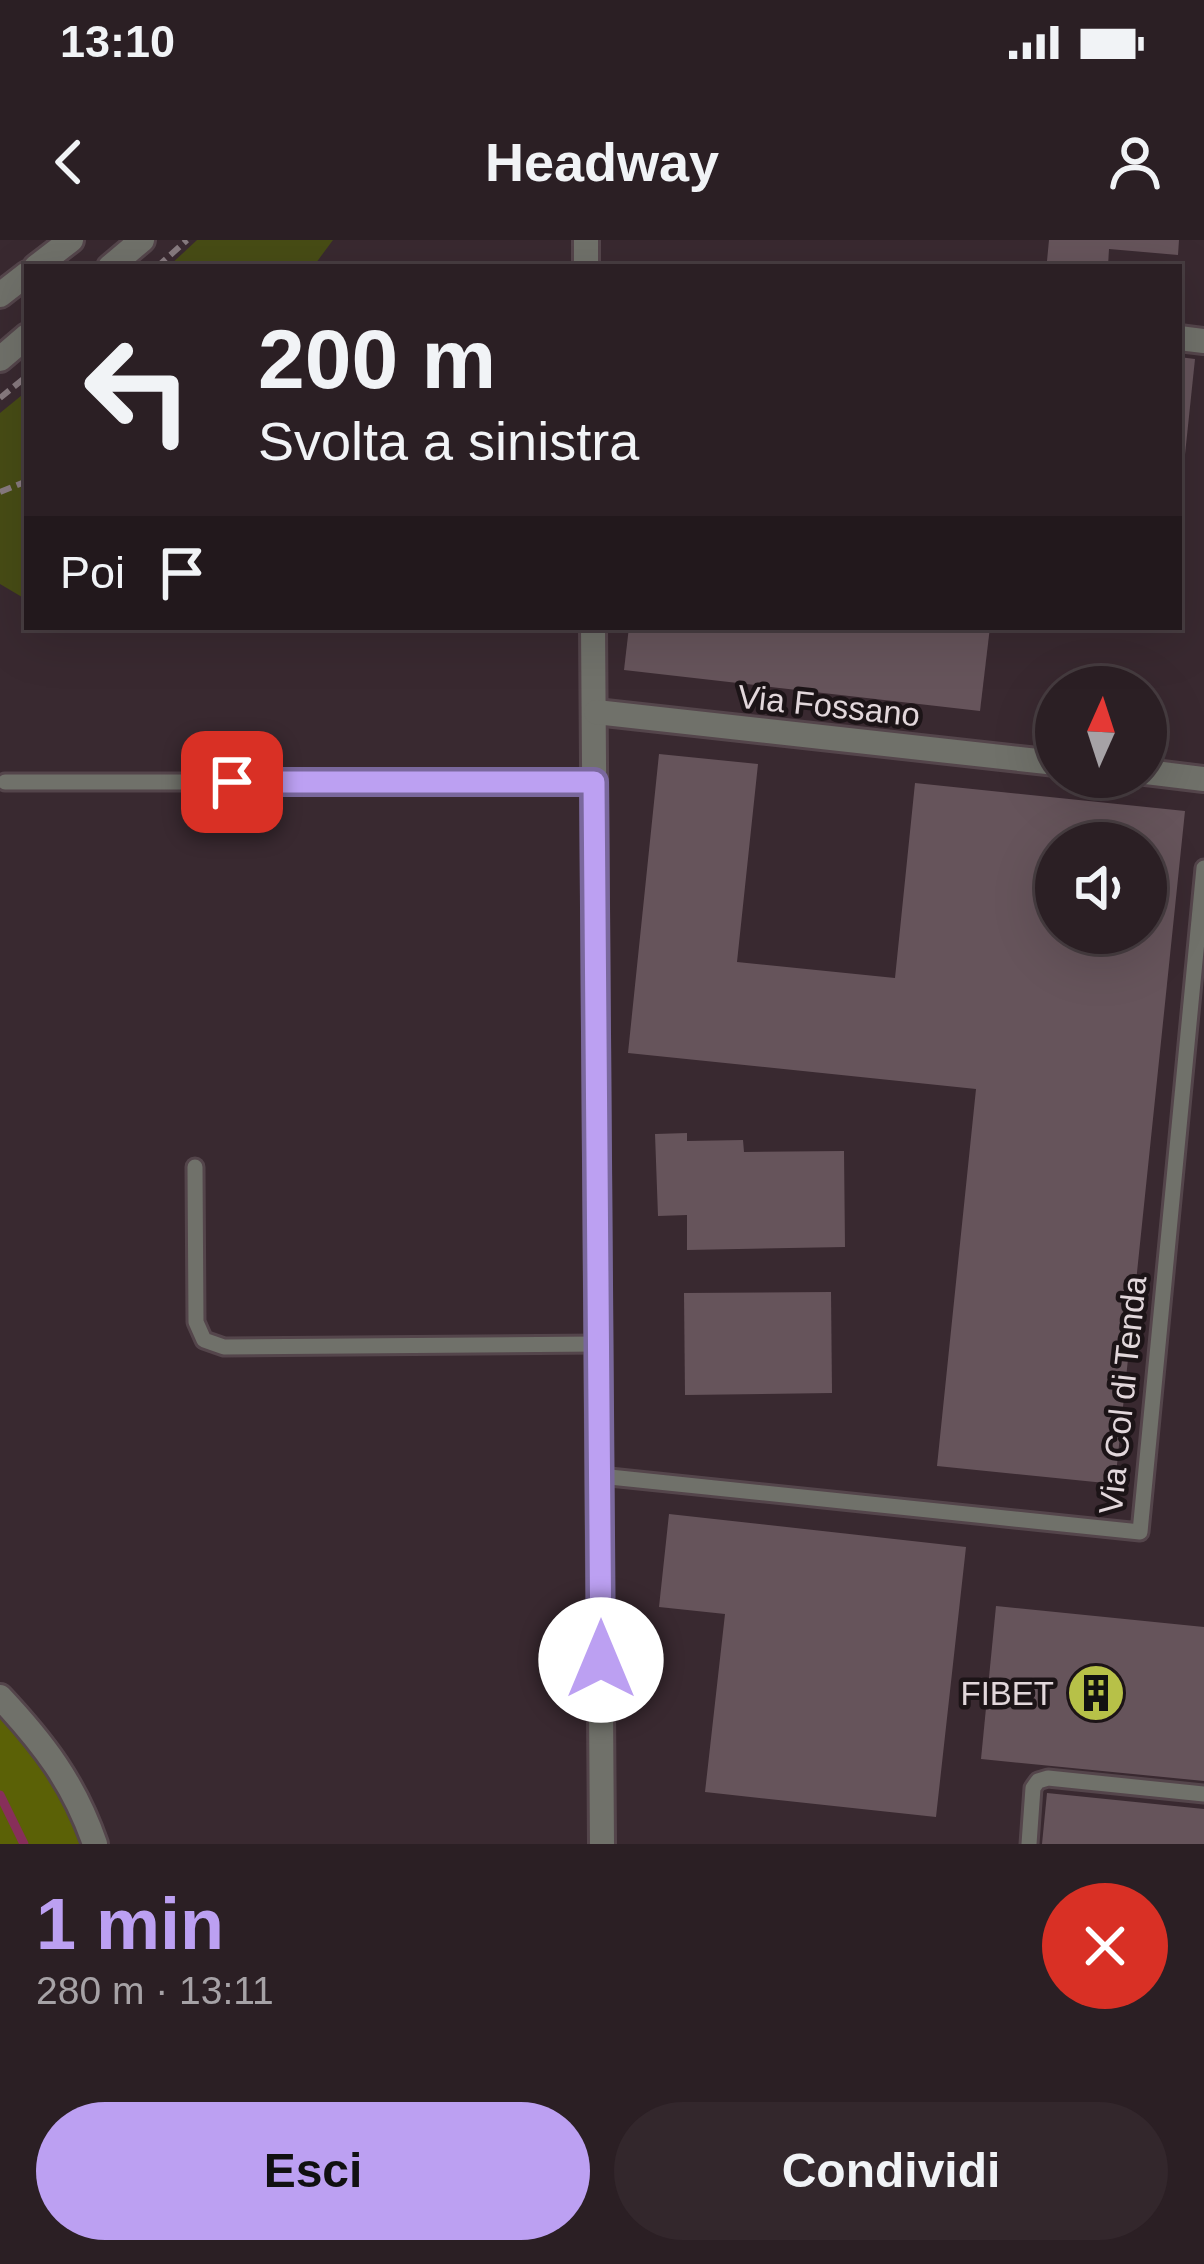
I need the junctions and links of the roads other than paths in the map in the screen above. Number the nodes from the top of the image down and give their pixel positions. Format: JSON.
{"nodes":[{"id":1,"x":71,"y":240,"type":"edge"},
{"id":2,"x":142,"y":240,"type":"edge"},
{"id":3,"x":41,"y":264,"type":"edge"},
{"id":4,"x":114,"y":264,"type":"edge"},
{"id":5,"x":24,"y":276,"type":"edge"},
{"id":6,"x":0,"y":296,"type":"edge"},
{"id":7,"x":24,"y":339,"type":"edge"},
{"id":8,"x":0,"y":359,"type":"edge"},
{"id":9,"x":593,"y":630,"type":"edge"},
{"id":10,"x":596,"y":712,"type":"junction"},
{"id":11,"x":1035,"y":761,"type":"edge"},
{"id":12,"x":1167,"y":775,"type":"edge"},
{"id":13,"x":1204,"y":779,"type":"edge"},
{"id":14,"x":5,"y":782,"type":"dead end"},
{"id":15,"x":594,"y":782,"type":"junction"},
{"id":16,"x":1204,"y":868,"type":"edge"},
{"id":17,"x":195,"y":1167,"type":"dead end"},
{"id":18,"x":598,"y":1344,"type":"junction"},
{"id":19,"x":599,"y":1477,"type":"junction"},
{"id":20,"x":0,"y":1697,"type":"edge"},
{"id":21,"x":1204,"y":1794,"type":"edge"},
{"id":22,"x":94,"y":1844,"type":"edge"},
{"id":23,"x":602,"y":1844,"type":"edge"},
{"id":24,"x":1029,"y":1844,"type":"edge"}],
"edges":[{"from":1,"to":3,"type":"street"},
{"from":2,"to":4,"type":"street"},
{"from":5,"to":6,"type":"street"},
{"from":7,"to":8,"type":"street"},
{"from":9,"to":10,"type":"street"},
{"from":10,"to":11,"type":"street","name":"Via Fossano"},
{"from":10,"to":15,"type":"street"},
{"from":12,"to":13,"type":"street"},
{"from":14,"to":15,"type":"lane"},
{"from":15,"to":18,"type":"street"},
{"from":16,"to":19,"type":"lane","name":"Via Col di Tenda"},
{"from":17,"to":18,"type":"lane"},
{"from":18,"to":19,"type":"street"},
{"from":19,"to":23,"type":"street"},
{"from":20,"to":22,"type":"street"},
{"from":21,"to":24,"type":"lane"}]}
